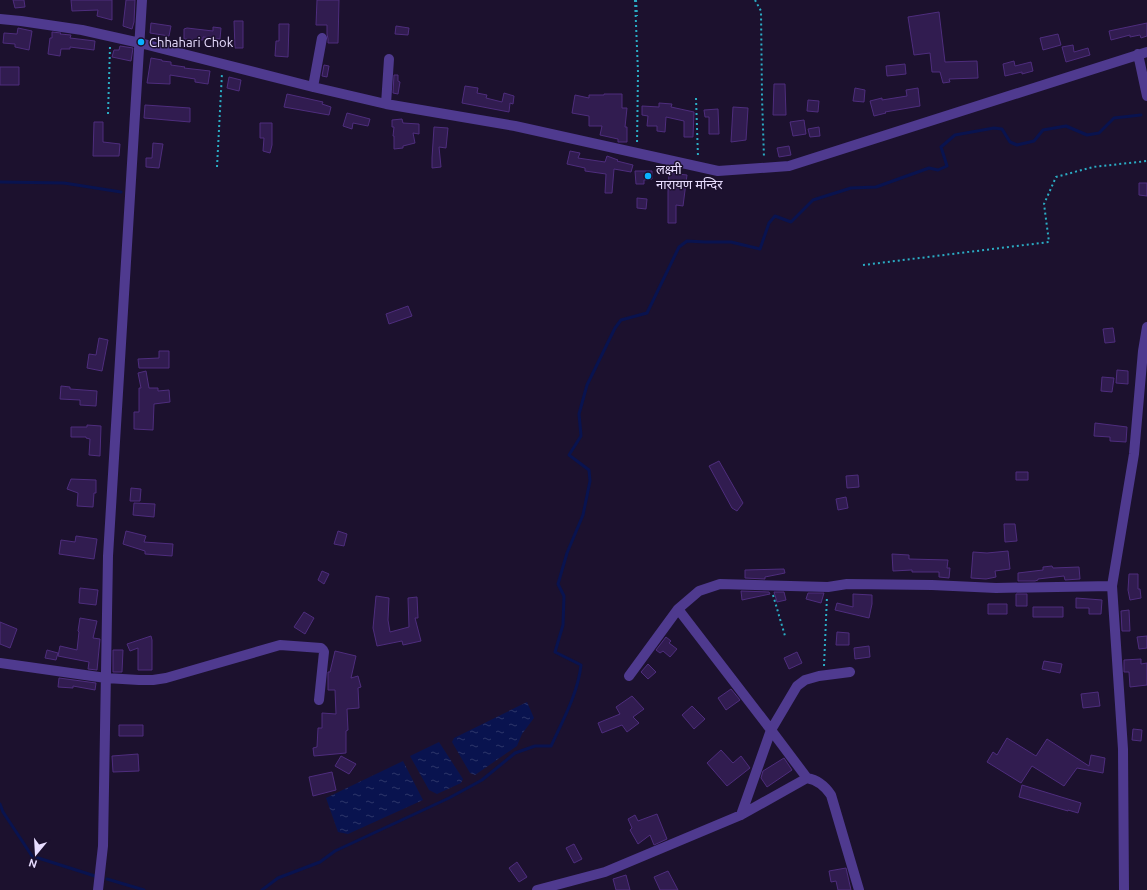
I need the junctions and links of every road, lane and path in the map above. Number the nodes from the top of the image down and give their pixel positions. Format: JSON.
{"nodes":[{"id":1,"x":142,"y":0,"type":"edge"},
{"id":2,"x":635,"y":0,"type":"edge"},
{"id":3,"x":755,"y":0,"type":"edge"},
{"id":4,"x":0,"y":19,"type":"edge"},
{"id":5,"x":111,"y":36,"type":"junction"},
{"id":6,"x":322,"y":38,"type":"dead end"},
{"id":7,"x":140,"y":43,"type":"junction"},
{"id":8,"x":1142,"y":53,"type":"edge"},
{"id":9,"x":389,"y":59,"type":"dead end"},
{"id":10,"x":223,"y":64,"type":"junction"},
{"id":11,"x":313,"y":87,"type":"junction"},
{"id":12,"x":1147,"y":96,"type":"edge"},
{"id":13,"x":696,"y":98,"type":"dead end"},
{"id":14,"x":386,"y":104,"type":"junction"},
{"id":15,"x":108,"y":114,"type":"dead end"},
{"id":16,"x":637,"y":153,"type":"junction"},
{"id":17,"x":1147,"y":161,"type":"edge"},
{"id":18,"x":699,"y":166,"type":"junction"},
{"id":19,"x":216,"y":167,"type":"dead end"},
{"id":20,"x":765,"y":167,"type":"junction"},
{"id":21,"x":863,"y":265,"type":"dead end"},
{"id":22,"x":1147,"y":327,"type":"edge"},
{"id":23,"x":770,"y":584,"type":"junction"},
{"id":24,"x":1112,"y":586,"type":"junction"},
{"id":25,"x":828,"y":587,"type":"junction"},
{"id":26,"x":678,"y":609,"type":"junction"},
{"id":27,"x":785,"y":636,"type":"dead end"},
{"id":28,"x":0,"y":663,"type":"edge"},
{"id":29,"x":850,"y":672,"type":"dead end"},
{"id":30,"x":629,"y":676,"type":"dead end"},
{"id":31,"x":819,"y":676,"type":"junction"},
{"id":32,"x":106,"y":678,"type":"junction"},
{"id":33,"x":320,"y":700,"type":"dead end"},
{"id":34,"x":771,"y":730,"type":"junction"},
{"id":35,"x":807,"y":778,"type":"junction"},
{"id":36,"x":741,"y":815,"type":"junction"},
{"id":37,"x":98,"y":890,"type":"edge"},
{"id":38,"x":537,"y":890,"type":"edge"},
{"id":39,"x":859,"y":890,"type":"edge"},
{"id":40,"x":1124,"y":890,"type":"edge"}],
"edges":[{"from":1,"to":7,"type":"street"},
{"from":2,"to":16,"type":"path"},
{"from":3,"to":20,"type":"path"},
{"from":4,"to":5,"type":"street"},
{"from":5,"to":7,"type":"street"},
{"from":5,"to":15,"type":"path"},
{"from":6,"to":11,"type":"street"},
{"from":7,"to":10,"type":"street"},
{"from":7,"to":32,"type":"street"},
{"from":8,"to":12,"type":"street"},
{"from":8,"to":20,"type":"street"},
{"from":9,"to":14,"type":"street"},
{"from":10,"to":11,"type":"street"},
{"from":10,"to":19,"type":"path"},
{"from":11,"to":14,"type":"street"},
{"from":13,"to":18,"type":"path"},
{"from":14,"to":16,"type":"street"},
{"from":16,"to":18,"type":"street"},
{"from":17,"to":21,"type":"path"},
{"from":18,"to":20,"type":"street"},
{"from":22,"to":24,"type":"street"},
{"from":23,"to":25,"type":"street"},
{"from":23,"to":26,"type":"street"},
{"from":23,"to":27,"type":"path"},
{"from":24,"to":25,"type":"street"},
{"from":24,"to":40,"type":"street"},
{"from":25,"to":31,"type":"path"},
{"from":26,"to":30,"type":"street"},
{"from":26,"to":34,"type":"street"},
{"from":28,"to":32,"type":"street"},
{"from":29,"to":31,"type":"street"},
{"from":31,"to":34,"type":"street"},
{"from":32,"to":33,"type":"street"},
{"from":32,"to":37,"type":"street"},
{"from":34,"to":35,"type":"street"},
{"from":34,"to":36,"type":"street"},
{"from":35,"to":36,"type":"street"},
{"from":35,"to":39,"type":"street"},
{"from":36,"to":38,"type":"street"}]}
